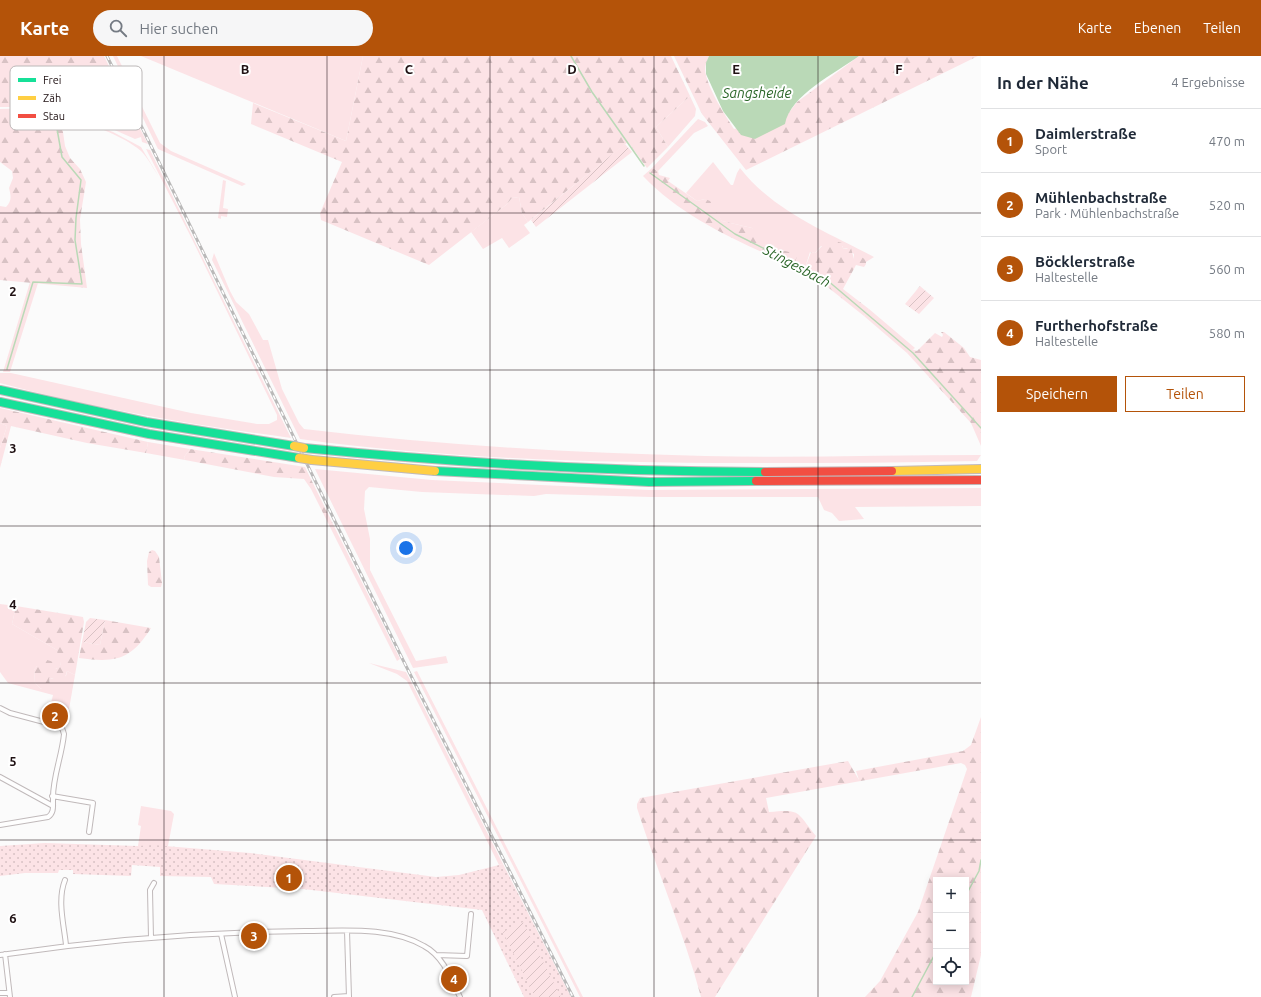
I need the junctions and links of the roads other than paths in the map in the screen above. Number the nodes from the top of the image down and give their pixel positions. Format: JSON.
{"nodes":[{"id":1,"x":0,"y":390,"type":"edge"},
{"id":2,"x":0,"y":402,"type":"edge"},
{"id":3,"x":981,"y":469,"type":"edge"},
{"id":4,"x":981,"y":480,"type":"edge"},
{"id":5,"x":0,"y":708,"type":"edge"},
{"id":6,"x":0,"y":777,"type":"edge"},
{"id":7,"x":52,"y":796,"type":"junction"},
{"id":8,"x":53,"y":806,"type":"junction"},
{"id":9,"x":0,"y":825,"type":"edge"},
{"id":10,"x":89,"y":832,"type":"dead end"},
{"id":11,"x":65,"y":880,"type":"dead end"},
{"id":12,"x":154,"y":882,"type":"dead end"},
{"id":13,"x":471,"y":914,"type":"dead end"},
{"id":14,"x":347,"y":931,"type":"junction"},
{"id":15,"x":222,"y":934,"type":"junction"},
{"id":16,"x":151,"y":938,"type":"junction"},
{"id":17,"x":66,"y":945,"type":"junction"},
{"id":18,"x":2,"y":954,"type":"edge"},
{"id":19,"x":436,"y":955,"type":"junction"},
{"id":20,"x":0,"y":993,"type":"edge"},
{"id":21,"x":9,"y":995,"type":"edge"},
{"id":22,"x":235,"y":997,"type":"edge"},
{"id":23,"x":334,"y":997,"type":"edge"},
{"id":24,"x":349,"y":997,"type":"edge"},
{"id":25,"x":460,"y":997,"type":"edge"}],
"edges":[{"from":1,"to":3,"type":"highway","bridge":true},
{"from":2,"to":4,"type":"highway","bridge":true},
{"from":5,"to":7,"type":"street"},
{"from":6,"to":8,"type":"street"},
{"from":7,"to":8,"type":"street"},
{"from":7,"to":10,"type":"street"},
{"from":8,"to":9,"type":"street"},
{"from":11,"to":17,"type":"street"},
{"from":12,"to":16,"type":"street"},
{"from":13,"to":19,"type":"street"},
{"from":14,"to":15,"type":"street"},
{"from":14,"to":19,"type":"street"},
{"from":14,"to":24,"type":"street"},
{"from":15,"to":16,"type":"street"},
{"from":15,"to":22,"type":"street"},
{"from":16,"to":17,"type":"street"},
{"from":17,"to":18,"type":"street"},
{"from":18,"to":21,"type":"street"},
{"from":19,"to":25,"type":"street"},
{"from":20,"to":21,"type":"street"},
{"from":23,"to":24,"type":"street"}]}
